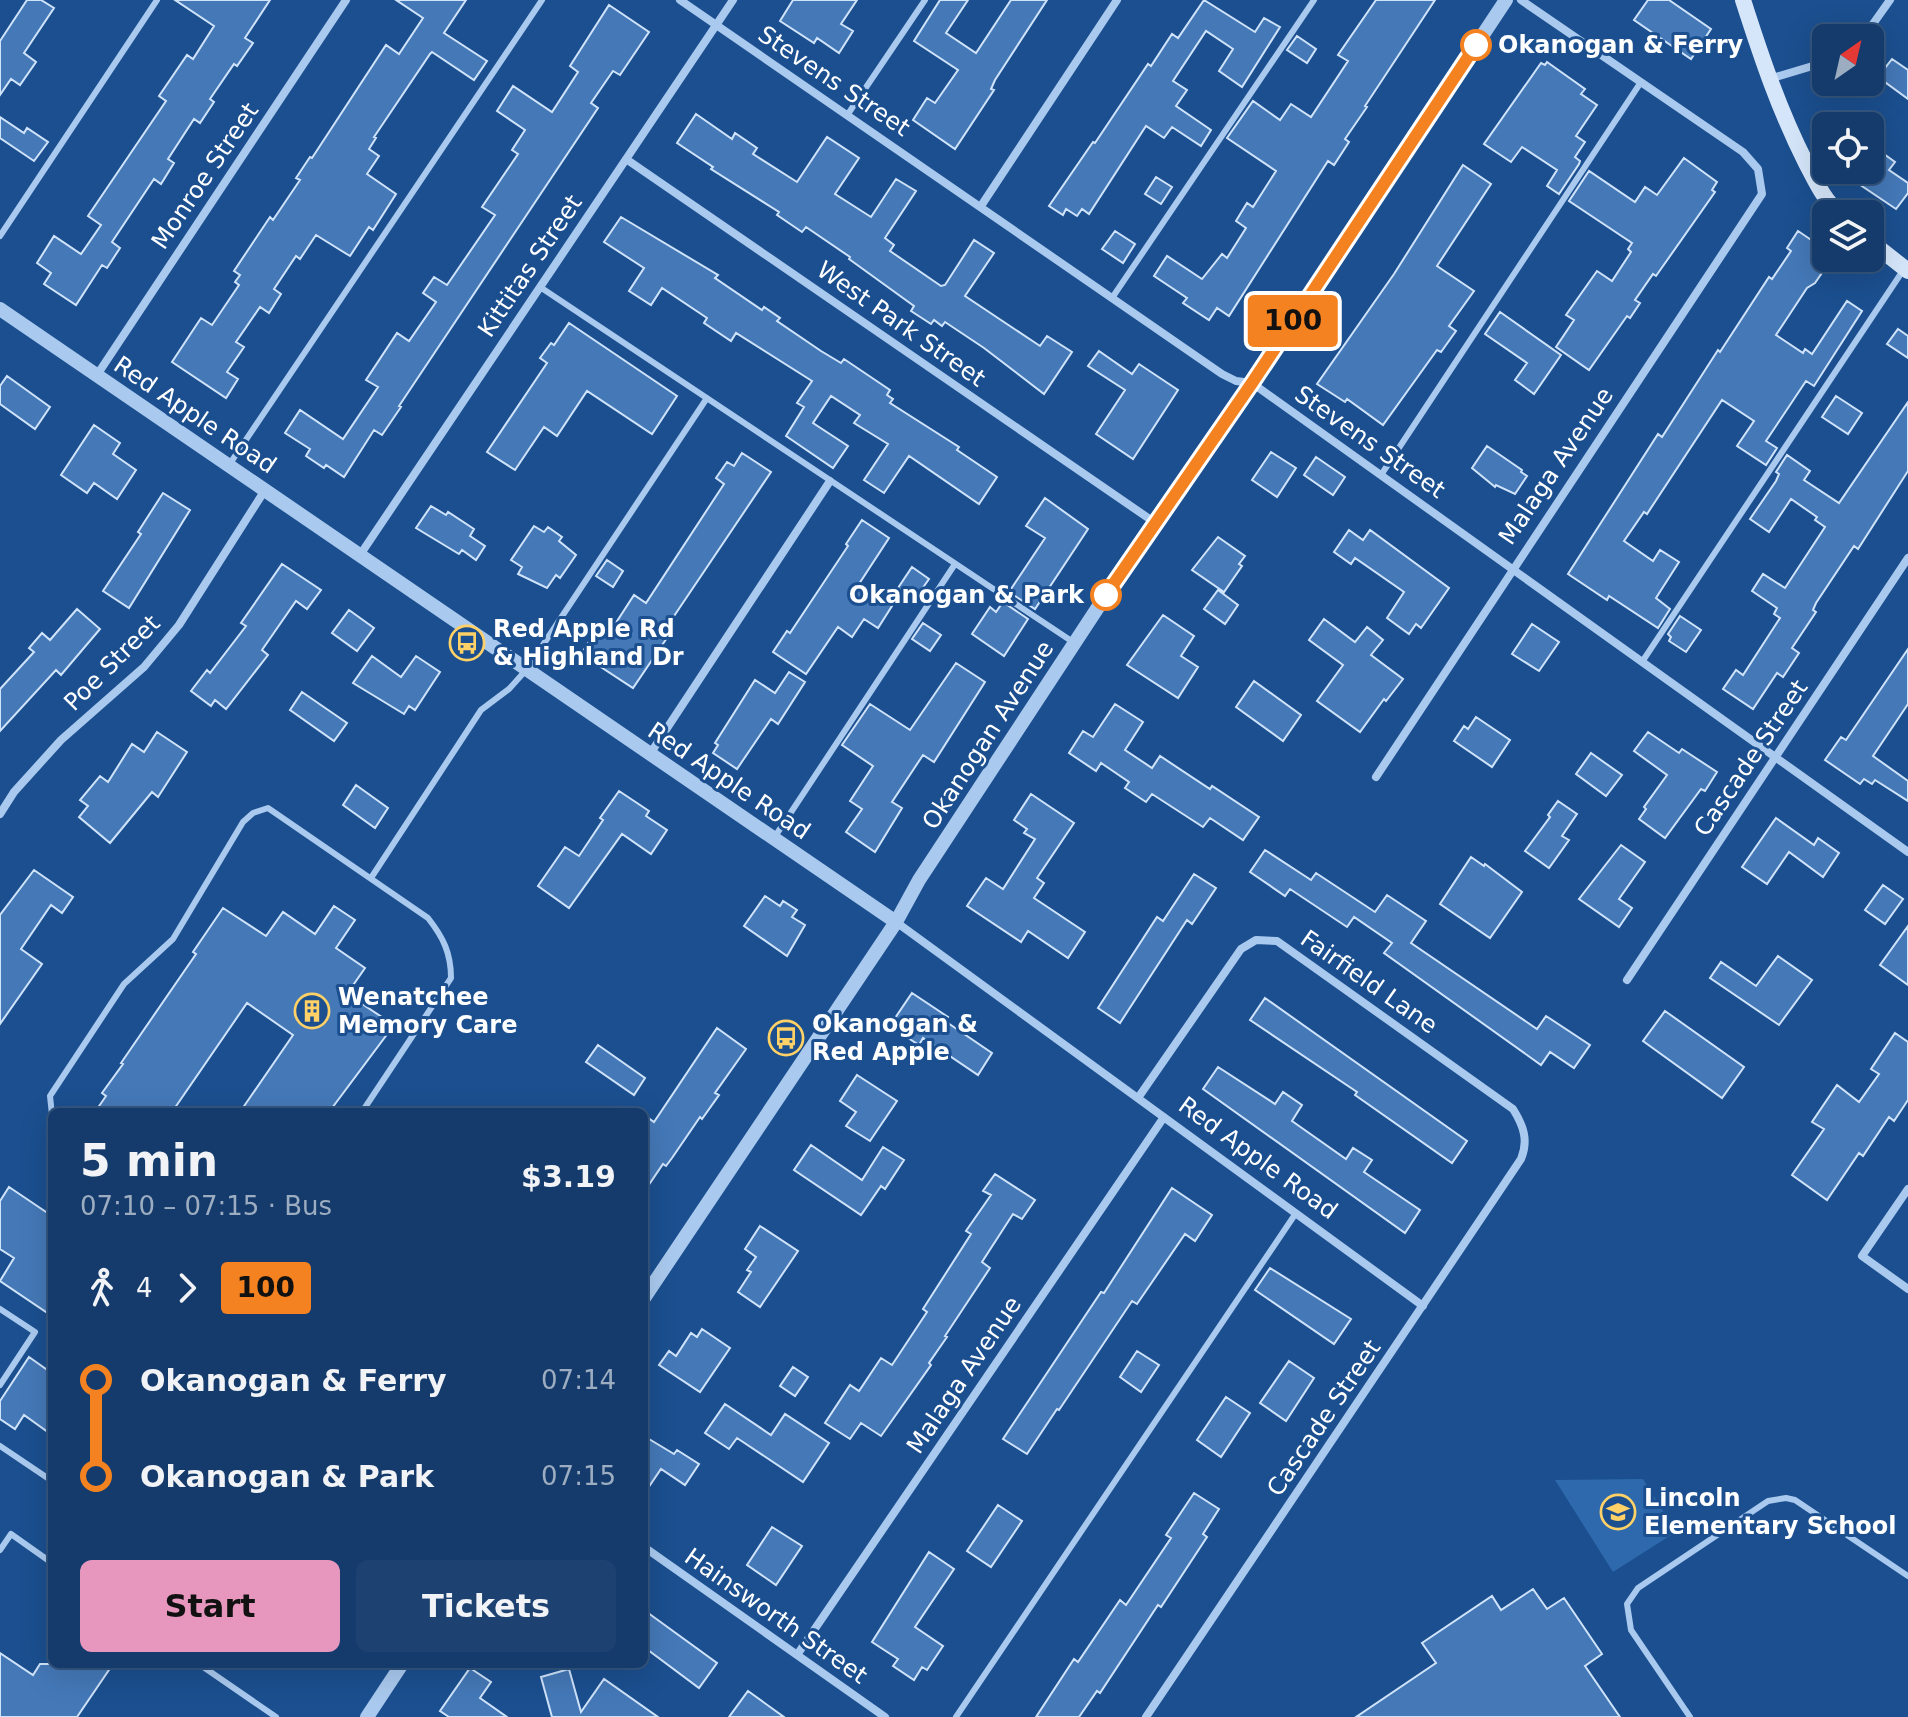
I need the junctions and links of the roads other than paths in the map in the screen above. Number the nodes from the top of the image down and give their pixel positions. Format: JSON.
{"nodes":[{"id":1,"x":157,"y":0,"type":"edge"},
{"id":2,"x":346,"y":0,"type":"edge"},
{"id":3,"x":542,"y":0,"type":"edge"},
{"id":4,"x":680,"y":0,"type":"edge"},
{"id":5,"x":733,"y":0,"type":"edge"},
{"id":6,"x":925,"y":0,"type":"edge"},
{"id":7,"x":1117,"y":0,"type":"edge"},
{"id":8,"x":1314,"y":0,"type":"edge"},
{"id":9,"x":1506,"y":0,"type":"edge"},
{"id":10,"x":1521,"y":0,"type":"edge"},
{"id":11,"x":1743,"y":0,"type":"edge"},
{"id":12,"x":1890,"y":0,"type":"edge"},
{"id":13,"x":1873,"y":24,"type":"edge"},
{"id":14,"x":717,"y":25,"type":"junction"},
{"id":15,"x":1812,"y":66,"type":"edge"},
{"id":16,"x":1768,"y":79,"type":"junction"},
{"id":17,"x":1641,"y":82,"type":"junction"},
{"id":18,"x":848,"y":114,"type":"junction"},
{"id":19,"x":626,"y":159,"type":"junction"},
{"id":20,"x":1826,"y":200,"type":"edge"},
{"id":21,"x":981,"y":206,"type":"junction"},
{"id":22,"x":0,"y":236,"type":"edge"},
{"id":23,"x":1884,"y":252,"type":"edge"},
{"id":24,"x":1906,"y":270,"type":"edge"},
{"id":25,"x":540,"y":287,"type":"junction"},
{"id":26,"x":1112,"y":298,"type":"junction"},
{"id":27,"x":0,"y":309,"type":"edge"},
{"id":28,"x":97,"y":375,"type":"junction"},
{"id":29,"x":1252,"y":383,"type":"junction"},
{"id":30,"x":707,"y":398,"type":"junction"},
{"id":31,"x":229,"y":465,"type":"junction"},
{"id":32,"x":1381,"y":475,"type":"junction"},
{"id":33,"x":830,"y":481,"type":"junction"},
{"id":34,"x":265,"y":490,"type":"junction"},
{"id":35,"x":1154,"y":522,"type":"junction"},
{"id":36,"x":360,"y":555,"type":"junction"},
{"id":37,"x":1908,"y":558,"type":"edge"},
{"id":38,"x":955,"y":564,"type":"junction"},
{"id":39,"x":1512,"y":568,"type":"junction"},
{"id":40,"x":1075,"y":643,"type":"junction"},
{"id":41,"x":1642,"y":662,"type":"junction"},
{"id":42,"x":527,"y":669,"type":"junction"},
{"id":43,"x":650,"y":754,"type":"junction"},
{"id":44,"x":1775,"y":759,"type":"junction"},
{"id":45,"x":1376,"y":777,"type":"dead end"},
{"id":46,"x":0,"y":814,"type":"edge"},
{"id":47,"x":773,"y":838,"type":"junction"},
{"id":48,"x":1908,"y":852,"type":"edge"},
{"id":49,"x":371,"y":878,"type":"junction"},
{"id":50,"x":896,"y":922,"type":"junction"},
{"id":51,"x":1627,"y":980,"type":"dead end"},
{"id":52,"x":1138,"y":1098,"type":"junction"},
{"id":53,"x":51,"y":1108,"type":"edge"},
{"id":54,"x":365,"y":1108,"type":"edge"},
{"id":55,"x":1164,"y":1117,"type":"junction"},
{"id":56,"x":1525,"y":1137,"type":"joint"},
{"id":57,"x":1908,"y":1189,"type":"edge"},
{"id":58,"x":1296,"y":1213,"type":"junction"},
{"id":59,"x":1908,"y":1289,"type":"edge"},
{"id":60,"x":648,"y":1292,"type":"edge"},
{"id":61,"x":1423,"y":1306,"type":"junction"},
{"id":62,"x":0,"y":1309,"type":"edge"},
{"id":63,"x":0,"y":1384,"type":"edge"},
{"id":64,"x":0,"y":1446,"type":"edge"},
{"id":65,"x":48,"y":1478,"type":"edge"},
{"id":66,"x":0,"y":1550,"type":"edge"},
{"id":67,"x":648,"y":1550,"type":"edge"},
{"id":68,"x":48,"y":1560,"type":"edge"},
{"id":69,"x":1908,"y":1576,"type":"edge"},
{"id":70,"x":797,"y":1655,"type":"junction"},
{"id":71,"x":205,"y":1668,"type":"edge"},
{"id":72,"x":399,"y":1668,"type":"edge"},
{"id":73,"x":276,"y":1717,"type":"edge"},
{"id":74,"x":367,"y":1717,"type":"edge"},
{"id":75,"x":885,"y":1717,"type":"edge"},
{"id":76,"x":956,"y":1717,"type":"edge"},
{"id":77,"x":1146,"y":1717,"type":"edge"},
{"id":78,"x":1690,"y":1717,"type":"edge"}],
"edges":[{"from":1,"to":22,"type":"lane"},
{"from":2,"to":28,"type":"street","name":"Monroe Street"},
{"from":3,"to":31,"type":"lane"},
{"from":4,"to":14,"type":"street","name":"Stevens Street"},
{"from":5,"to":14,"type":"street","name":"Kittitas Street"},
{"from":6,"to":18,"type":"lane"},
{"from":7,"to":21,"type":"street"},
{"from":8,"to":26,"type":"lane"},
{"from":9,"to":29,"type":"street","name":"Okanogan Avenue"},
{"from":10,"to":17,"type":"street"},
{"from":11,"to":16,"type":"main road"},
{"from":12,"to":13,"type":"street"},
{"from":14,"to":18,"type":"street","name":"Stevens Street"},
{"from":14,"to":19,"type":"street","name":"Kittitas Street"},
{"from":15,"to":16,"type":"street"},
{"from":16,"to":20,"type":"main road"},
{"from":17,"to":32,"type":"lane"},
{"from":17,"to":39,"type":"street","name":"Malaga Avenue"},
{"from":18,"to":21,"type":"street","name":"Stevens Street"},
{"from":19,"to":25,"type":"street","name":"Kittitas Street"},
{"from":19,"to":35,"type":"street","name":"West Park Street"},
{"from":21,"to":26,"type":"street","name":"Stevens Street"},
{"from":23,"to":24,"type":"main road"},
{"from":24,"to":41,"type":"lane"},
{"from":25,"to":30,"type":"lane"},
{"from":25,"to":36,"type":"street","name":"Kittitas Street"},
{"from":26,"to":29,"type":"street","name":"Stevens Street"},
{"from":27,"to":28,"type":"street","name":"Red Apple Road"},
{"from":28,"to":31,"type":"street","name":"Red Apple Road"},
{"from":29,"to":32,"type":"street","name":"Stevens Street"},
{"from":29,"to":35,"type":"street","name":"Okanogan Avenue"},
{"from":30,"to":33,"type":"lane"},
{"from":30,"to":42,"type":"lane"},
{"from":31,"to":34,"type":"street","name":"Red Apple Road"},
{"from":32,"to":39,"type":"street","name":"Stevens Street"},
{"from":33,"to":38,"type":"lane"},
{"from":33,"to":43,"type":"street"},
{"from":34,"to":36,"type":"street","name":"Red Apple Road"},
{"from":34,"to":46,"type":"street","name":"Poe Street"},
{"from":35,"to":40,"type":"street","name":"Okanogan Avenue"},
{"from":36,"to":42,"type":"street","name":"Red Apple Road"},
{"from":37,"to":44,"type":"street","name":"Cascade Street"},
{"from":38,"to":40,"type":"lane"},
{"from":38,"to":47,"type":"lane"},
{"from":39,"to":41,"type":"street","name":"Stevens Street"},
{"from":39,"to":45,"type":"street","name":"Malaga Avenue"},
{"from":40,"to":50,"type":"street","name":"Okanogan Avenue"},
{"from":41,"to":44,"type":"street","name":"Stevens Street"},
{"from":42,"to":43,"type":"street","name":"Red Apple Road"},
{"from":42,"to":49,"type":"lane"},
{"from":43,"to":47,"type":"street","name":"Red Apple Road"},
{"from":44,"to":48,"type":"street","name":"Stevens Street"},
{"from":44,"to":51,"type":"street","name":"Cascade Street"},
{"from":47,"to":50,"type":"street","name":"Red Apple Road"},
{"from":49,"to":53,"type":"lane"},
{"from":49,"to":54,"type":"lane"},
{"from":50,"to":52,"type":"street","name":"Red Apple Road"},
{"from":50,"to":60,"type":"street","name":"Okanogan Avenue"},
{"from":52,"to":55,"type":"street","name":"Red Apple Road"},
{"from":52,"to":56,"type":"street","name":"Fairfield Lane"},
{"from":55,"to":58,"type":"street","name":"Red Apple Road"},
{"from":55,"to":70,"type":"street","name":"Malaga Avenue"},
{"from":56,"to":61,"type":"street","name":"Cascade Street"},
{"from":57,"to":59,"type":"street"},
{"from":58,"to":61,"type":"street","name":"Red Apple Road"},
{"from":58,"to":76,"type":"lane"},
{"from":61,"to":77,"type":"street","name":"Cascade Street"},
{"from":62,"to":63,"type":"lane"},
{"from":64,"to":65,"type":"lane"},
{"from":66,"to":68,"type":"lane"},
{"from":67,"to":70,"type":"street","name":"Hainsworth Street"},
{"from":69,"to":78,"type":"lane"},
{"from":70,"to":75,"type":"street","name":"Hainsworth Street"},
{"from":71,"to":73,"type":"lane"},
{"from":72,"to":74,"type":"street"}]}
